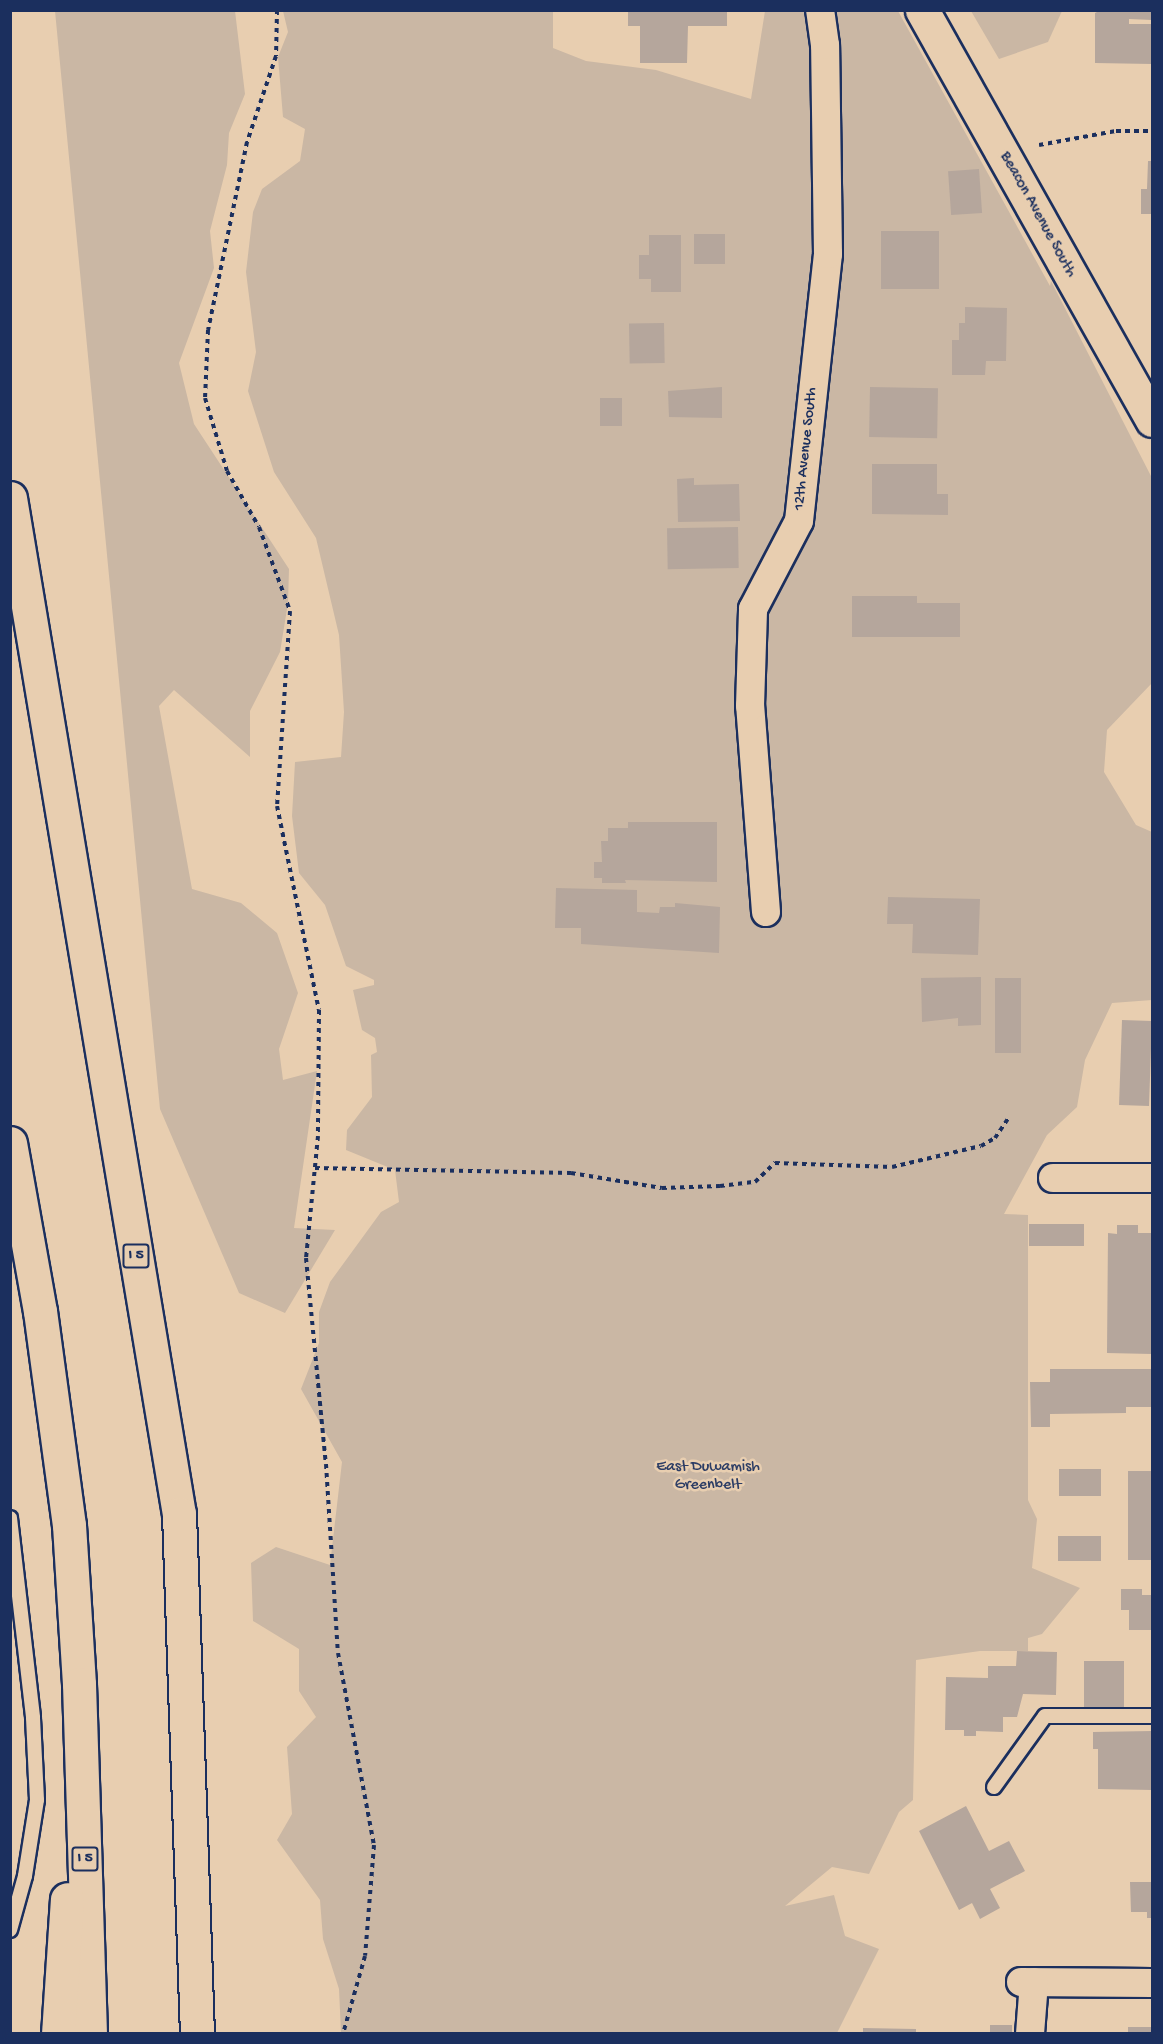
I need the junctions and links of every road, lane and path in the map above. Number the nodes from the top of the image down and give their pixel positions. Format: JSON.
{"nodes":[{"id":1,"x":277,"y":10,"type":"edge"},
{"id":2,"x":820,"y":10,"type":"edge"},
{"id":3,"x":922,"y":10,"type":"edge"},
{"id":4,"x":1152,"y":131,"type":"edge"},
{"id":5,"x":1039,"y":145,"type":"dead end"},
{"id":6,"x":1152,"y":420,"type":"edge"},
{"id":7,"x":10,"y":498,"type":"edge"},
{"id":8,"x":766,"y":912,"type":"dead end"},
{"id":9,"x":1008,"y":1119,"type":"dead end"},
{"id":10,"x":10,"y":1143,"type":"edge"},
{"id":11,"x":315,"y":1168,"type":"junction"},
{"id":12,"x":1053,"y":1178,"type":"dead end"},
{"id":13,"x":1152,"y":1178,"type":"edge"},
{"id":14,"x":10,"y":1518,"type":"edge"},
{"id":15,"x":80,"y":1684,"type":"junction"},
{"id":16,"x":1152,"y":1716,"type":"edge"},
{"id":17,"x":994,"y":1787,"type":"dead end"},
{"id":18,"x":10,"y":1930,"type":"edge"},
{"id":19,"x":1152,"y":1983,"type":"edge"},
{"id":20,"x":198,"y":2028,"type":"edge"},
{"id":21,"x":58,"y":2034,"type":"edge"},
{"id":22,"x":90,"y":2034,"type":"edge"},
{"id":23,"x":343,"y":2034,"type":"edge"},
{"id":24,"x":1030,"y":2034,"type":"edge"}],
"edges":[{"from":1,"to":11,"type":"path"},
{"from":2,"to":8,"type":"street","name":"12th Avenue South"},
{"from":3,"to":6,"type":"main road","name":"Beacon Avenue South"},
{"from":4,"to":5,"type":"path"},
{"from":7,"to":20,"type":"main road","number":"I 5"},
{"from":9,"to":11,"type":"path"},
{"from":10,"to":15,"type":"main road","number":"I 5"},
{"from":11,"to":23,"type":"path"},
{"from":12,"to":13,"type":"street"},
{"from":14,"to":18,"type":"lane"},
{"from":15,"to":21,"type":"main road"},
{"from":15,"to":22,"type":"main road","number":"I 5"},
{"from":16,"to":17,"type":"lane"},
{"from":19,"to":24,"type":"street"}]}
